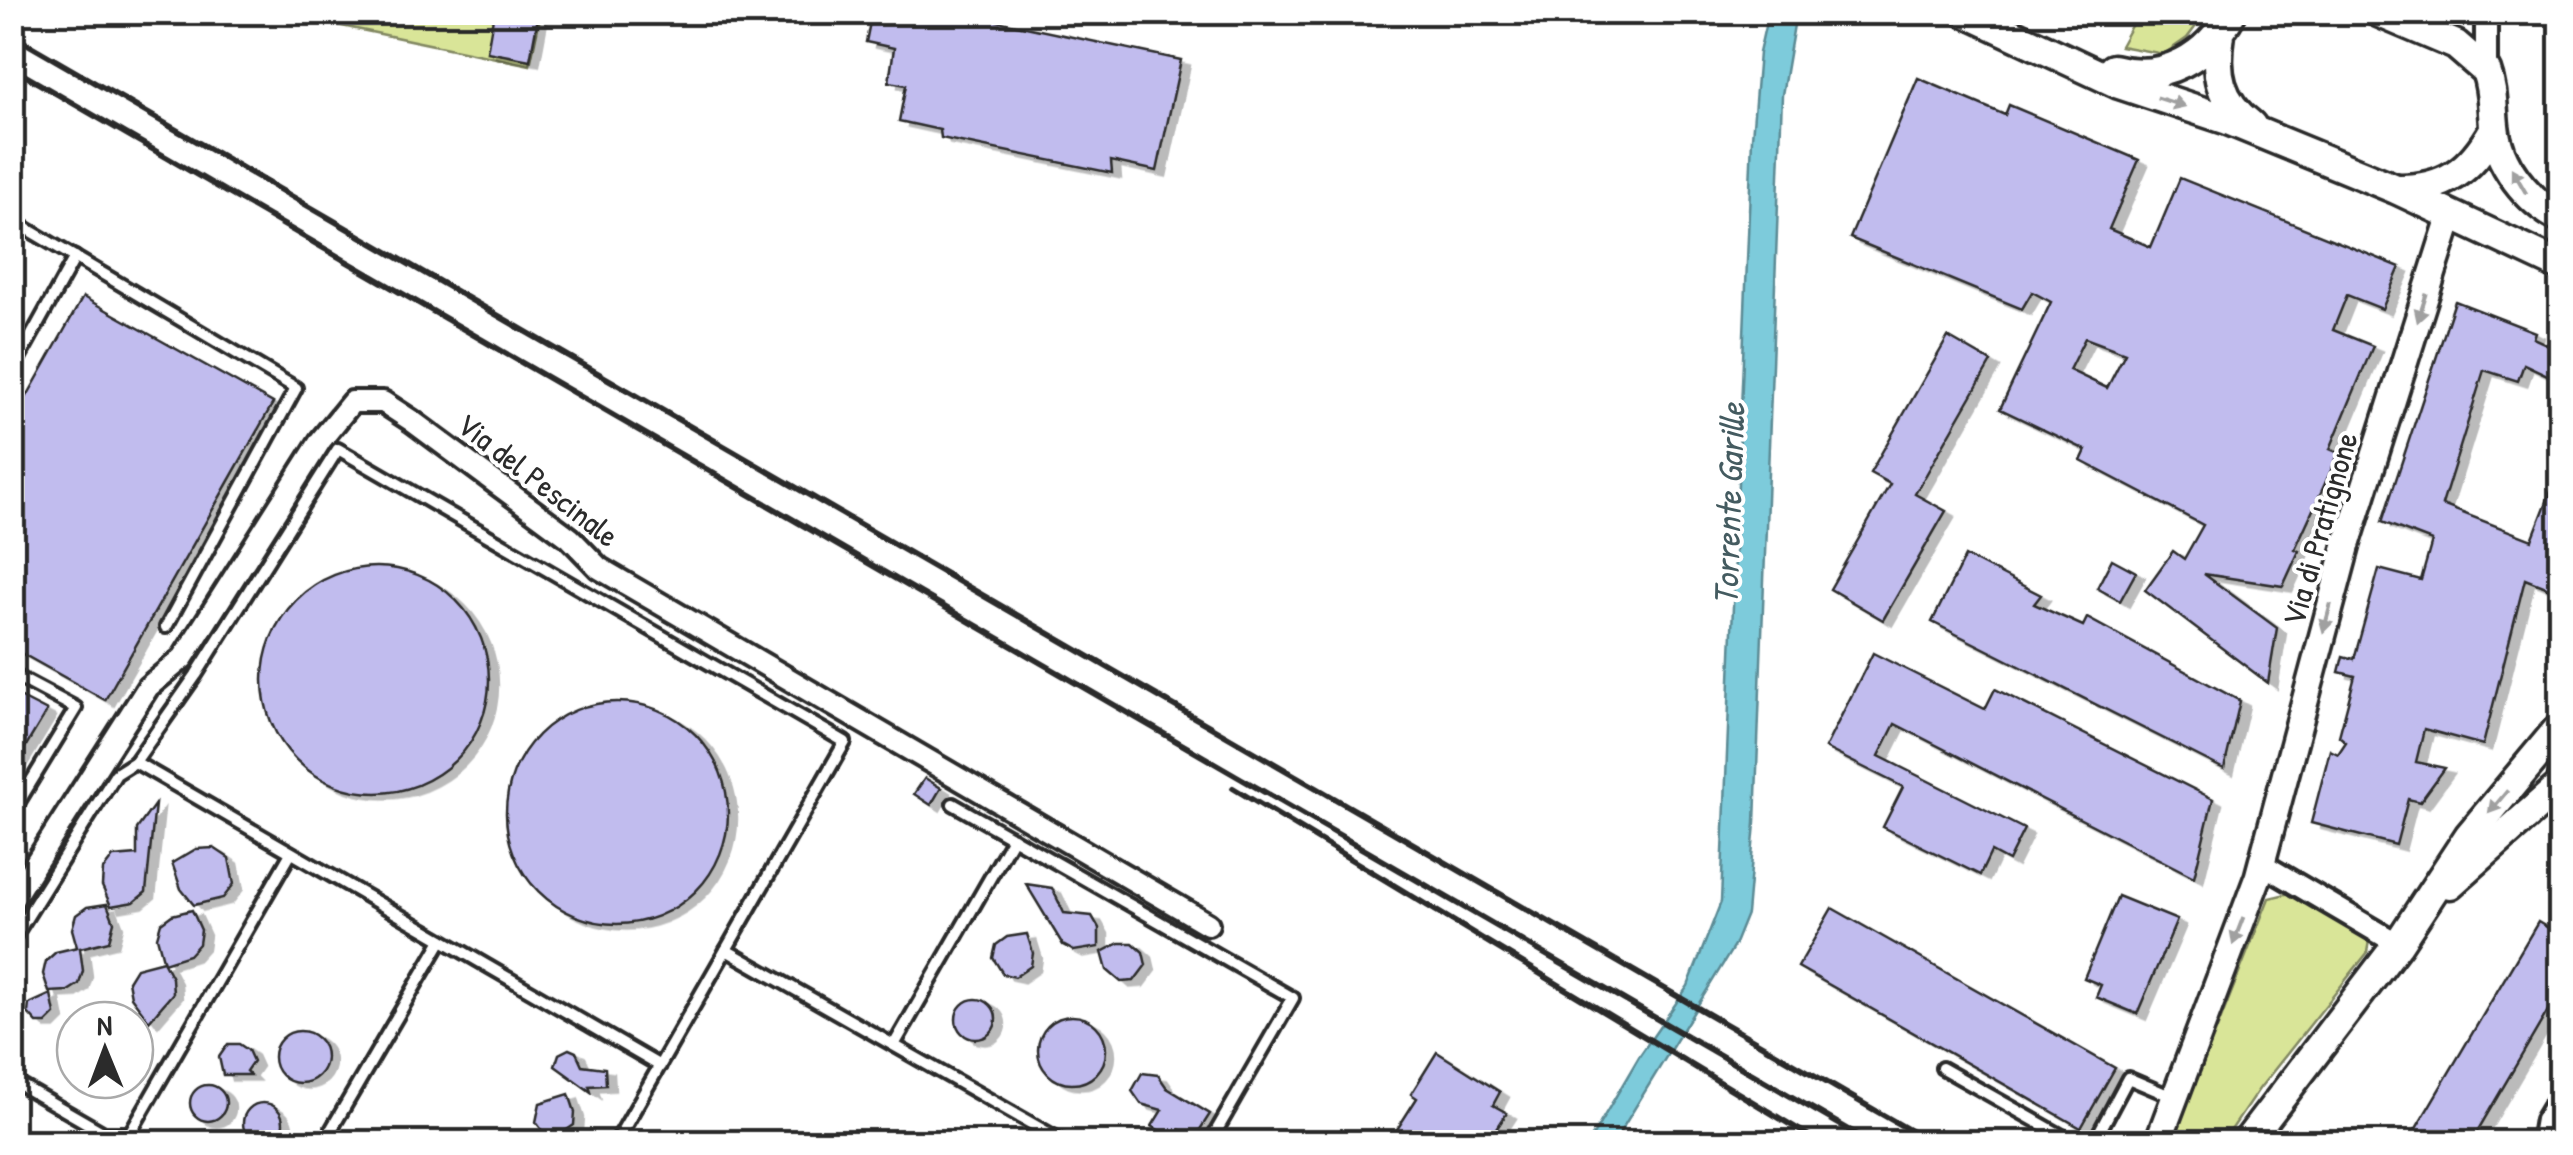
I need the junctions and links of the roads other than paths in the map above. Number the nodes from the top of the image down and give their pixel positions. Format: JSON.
{"nodes":[{"id":1,"x":1965,"y":12,"type":"edge"},
{"id":2,"x":2446,"y":12,"type":"edge"},
{"id":3,"x":2486,"y":12,"type":"edge"},
{"id":4,"x":2391,"y":17,"type":"edge"},
{"id":5,"x":2226,"y":23,"type":"edge"},
{"id":6,"x":2050,"y":49,"type":"junction"},
{"id":7,"x":2486,"y":71,"type":"junction"},
{"id":8,"x":2494,"y":129,"type":"junction"},
{"id":9,"x":2260,"y":133,"type":"junction"},
{"id":10,"x":2396,"y":189,"type":"junction"},
{"id":11,"x":2451,"y":215,"type":"junction"},
{"id":12,"x":2560,"y":218,"type":"edge"},
{"id":13,"x":12,"y":220,"type":"edge"},
{"id":14,"x":75,"y":257,"type":"junction"},
{"id":15,"x":2560,"y":266,"type":"edge"},
{"id":16,"x":12,"y":371,"type":"edge"},
{"id":17,"x":166,"y":627,"type":"dead end"},
{"id":18,"x":12,"y":674,"type":"edge"},
{"id":19,"x":2560,"y":726,"type":"edge"},
{"id":20,"x":135,"y":762,"type":"junction"},
{"id":21,"x":2560,"y":786,"type":"edge"},
{"id":22,"x":952,"y":804,"type":"dead end"},
{"id":23,"x":12,"y":813,"type":"edge"},
{"id":24,"x":1012,"y":838,"type":"junction"},
{"id":25,"x":292,"y":852,"type":"junction"},
{"id":26,"x":2262,"y":864,"type":"junction"},
{"id":27,"x":12,"y":900,"type":"edge"},
{"id":28,"x":2426,"y":905,"type":"junction"},
{"id":29,"x":1208,"y":924,"type":"dead end"},
{"id":30,"x":442,"y":940,"type":"junction"},
{"id":31,"x":12,"y":941,"type":"edge"},
{"id":32,"x":2398,"y":944,"type":"junction"},
{"id":33,"x":726,"y":950,"type":"junction"},
{"id":34,"x":894,"y":1046,"type":"junction"},
{"id":35,"x":660,"y":1066,"type":"junction"},
{"id":36,"x":1942,"y":1068,"type":"dead end"},
{"id":37,"x":12,"y":1080,"type":"edge"},
{"id":38,"x":2560,"y":1086,"type":"edge"},
{"id":39,"x":2176,"y":1098,"type":"junction"},
{"id":40,"x":130,"y":1133,"type":"junction"},
{"id":41,"x":146,"y":1142,"type":"edge"},
{"id":42,"x":324,"y":1142,"type":"edge"},
{"id":43,"x":616,"y":1142,"type":"edge"},
{"id":44,"x":1064,"y":1142,"type":"edge"},
{"id":45,"x":1210,"y":1142,"type":"edge"},
{"id":46,"x":2073,"y":1142,"type":"edge"},
{"id":47,"x":2094,"y":1142,"type":"edge"},
{"id":48,"x":2158,"y":1142,"type":"edge"},
{"id":49,"x":2247,"y":1142,"type":"edge"},
{"id":50,"x":2537,"y":1142,"type":"edge"}],
"edges":[{"from":1,"to":6,"type":"main road"},
{"from":2,"to":4,"type":"street"},
{"from":3,"to":7,"type":"street"},
{"from":4,"to":7,"type":"main road"},
{"from":5,"to":6,"type":"main road"},
{"from":5,"to":9,"type":"main road"},
{"from":6,"to":9,"type":"main road","one_way":true},
{"from":7,"to":8,"type":"main road"},
{"from":8,"to":10,"type":"main road"},
{"from":12,"to":8,"type":"main road","one_way":true},
{"from":9,"to":10,"type":"main road"},
{"from":10,"to":11,"type":"main road"},
{"from":11,"to":15,"type":"main road"},
{"from":11,"to":26,"type":"street","name":"Via di Pratignone","one_way":true},
{"from":13,"to":14,"type":"lane"},
{"from":14,"to":16,"type":"lane"},
{"from":14,"to":17,"type":"lane"},
{"from":18,"to":23,"type":"lane"},
{"from":19,"to":28,"type":"main road","one_way":true},
{"from":20,"to":25,"type":"lane"},
{"from":20,"to":31,"type":"lane"},
{"from":20,"to":33,"type":"lane"},
{"from":21,"to":28,"type":"main road"},
{"from":22,"to":24,"type":"lane"},
{"from":24,"to":34,"type":"lane"},
{"from":24,"to":45,"type":"lane"},
{"from":25,"to":30,"type":"lane"},
{"from":25,"to":40,"type":"lane"},
{"from":26,"to":32,"type":"street"},
{"from":26,"to":39,"type":"street","name":"Via di Pratignone","one_way":true},
{"from":27,"to":29,"type":"street","name":"Via del Pescinale"},
{"from":28,"to":32,"type":"main road"},
{"from":30,"to":35,"type":"lane"},
{"from":30,"to":42,"type":"lane"},
{"from":32,"to":49,"type":"main road"},
{"from":33,"to":34,"type":"lane"},
{"from":33,"to":35,"type":"lane"},
{"from":34,"to":44,"type":"lane"},
{"from":35,"to":43,"type":"lane"},
{"from":36,"to":46,"type":"lane"},
{"from":37,"to":40,"type":"lane"},
{"from":38,"to":50,"type":"lane"},
{"from":39,"to":47,"type":"lane"},
{"from":39,"to":48,"type":"street","name":"Via di Pratignone"},
{"from":40,"to":41,"type":"lane"}]}
